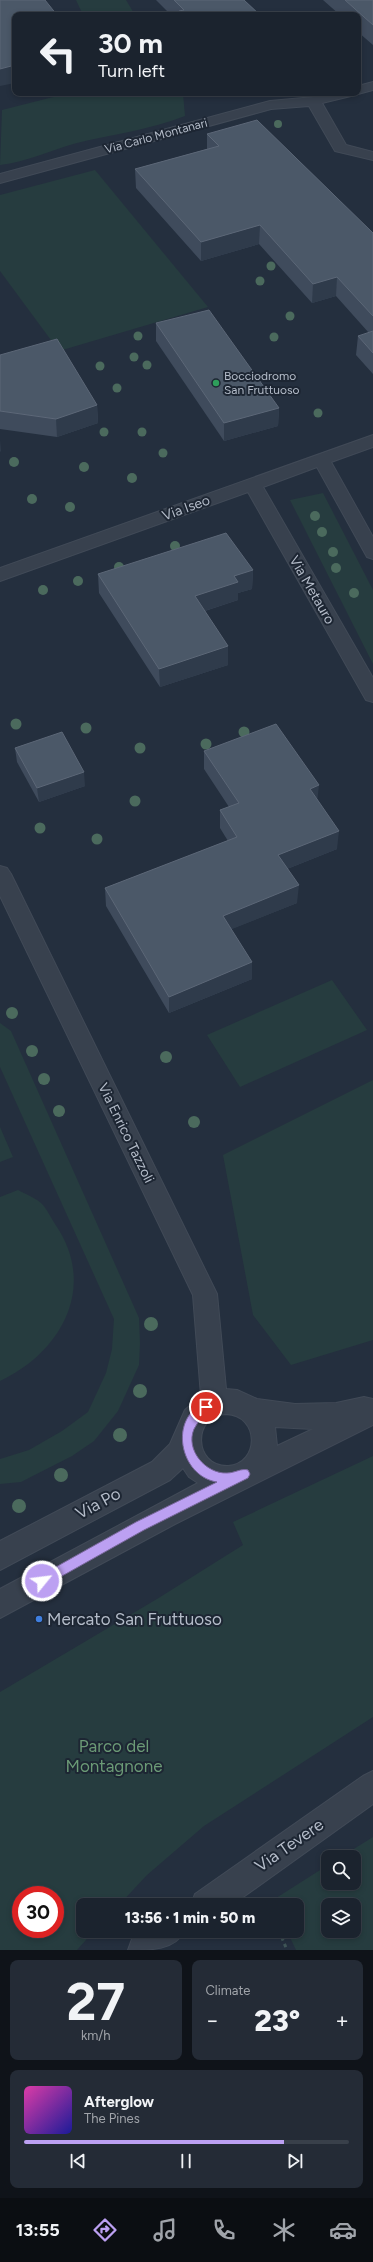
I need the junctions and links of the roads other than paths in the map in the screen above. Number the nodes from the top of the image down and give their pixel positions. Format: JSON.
{"nodes":[{"id":1,"x":373,"y":86,"type":"edge"},
{"id":2,"x":361,"y":89,"type":"edge"},
{"id":3,"x":334,"y":96,"type":"edge"},
{"id":4,"x":314,"y":101,"type":"junction"},
{"id":5,"x":373,"y":156,"type":"edge"},
{"id":6,"x":0,"y":179,"type":"edge"},
{"id":7,"x":373,"y":441,"type":"edge"},
{"id":8,"x":322,"y":459,"type":"junction"},
{"id":9,"x":252,"y":484,"type":"junction"},
{"id":10,"x":373,"y":553,"type":"edge"},
{"id":11,"x":0,"y":574,"type":"edge"},
{"id":12,"x":373,"y":695,"type":"edge"},
{"id":13,"x":0,"y":874,"type":"edge"},
{"id":14,"x":214,"y":1403,"type":"junction"},
{"id":15,"x":373,"y":1406,"type":"edge"},
{"id":16,"x":252,"y":1411,"type":"junction"},
{"id":17,"x":373,"y":1411,"type":"edge"},
{"id":18,"x":187,"y":1439,"type":"junction"},
{"id":19,"x":244,"y":1474,"type":"junction"},
{"id":20,"x":0,"y":1556,"type":"edge"},
{"id":21,"x":0,"y":1604,"type":"edge"},
{"id":22,"x":373,"y":1786,"type":"edge"},
{"id":23,"x":216,"y":1898,"type":"edge"},
{"id":24,"x":160,"y":1938,"type":"edge"},
{"id":25,"x":143,"y":1950,"type":"edge"}],
"edges":[{"from":1,"to":2,"type":"street"},
{"from":3,"to":4,"type":"street","name":"Via Carlo Montanari"},
{"from":4,"to":5,"type":"street"},
{"from":4,"to":6,"type":"street","name":"Via Carlo Montanari"},
{"from":7,"to":8,"type":"street","name":"Via Iseo"},
{"from":8,"to":9,"type":"street","name":"Via Iseo"},
{"from":8,"to":10,"type":"street"},
{"from":9,"to":11,"type":"street","name":"Via Iseo"},
{"from":9,"to":12,"type":"street","name":"Via Metauro"},
{"from":13,"to":14,"type":"street","name":"Via Enrico Tazzoli"},
{"from":14,"to":16,"type":"street"},
{"from":14,"to":18,"type":"street"},
{"from":15,"to":16,"type":"street"},
{"from":16,"to":19,"type":"street"},
{"from":17,"to":19,"type":"street"},
{"from":18,"to":19,"type":"street"},
{"from":18,"to":20,"type":"street","name":"Via Po"},
{"from":19,"to":21,"type":"street"},
{"from":22,"to":23,"type":"street","name":"Via Tevere"},
{"from":24,"to":25,"type":"street"}]}
